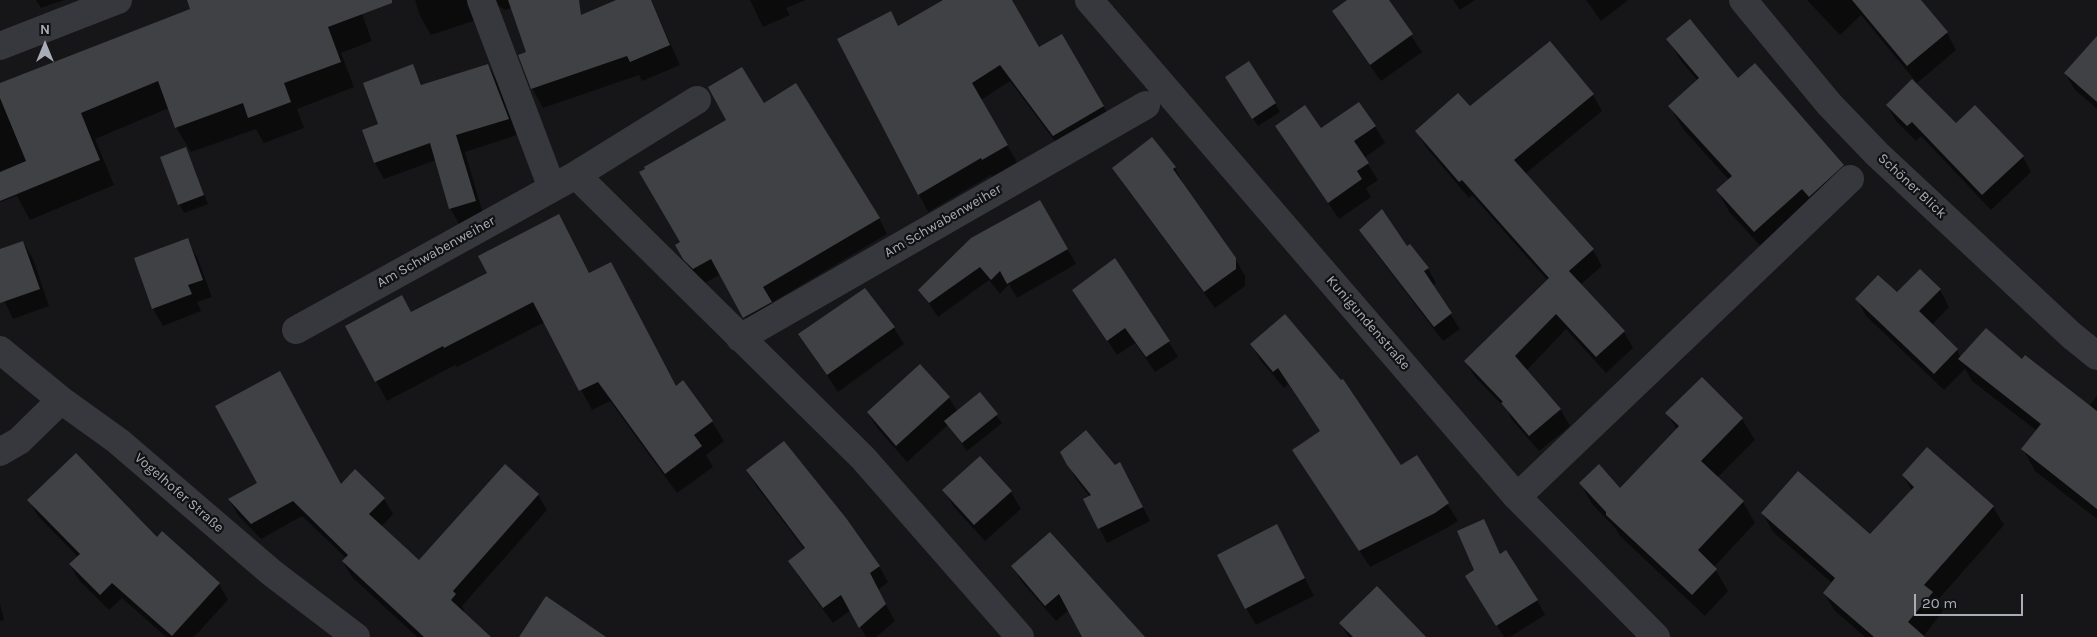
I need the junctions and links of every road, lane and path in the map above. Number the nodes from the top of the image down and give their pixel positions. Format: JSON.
{"nodes":[{"id":1,"x":118,"y":0,"type":"edge"},
{"id":2,"x":481,"y":0,"type":"edge"},
{"id":3,"x":1089,"y":0,"type":"edge"},
{"id":4,"x":1743,"y":0,"type":"edge"},
{"id":5,"x":0,"y":46,"type":"edge"},
{"id":6,"x":697,"y":100,"type":"dead end"},
{"id":7,"x":1146,"y":105,"type":"dead end"},
{"id":8,"x":576,"y":175,"type":"junction"},
{"id":9,"x":1850,"y":179,"type":"dead end"},
{"id":10,"x":552,"y":188,"type":"junction"},
{"id":11,"x":296,"y":330,"type":"dead end"},
{"id":12,"x":740,"y":338,"type":"junction"},
{"id":13,"x":0,"y":350,"type":"edge"},
{"id":14,"x":2097,"y":356,"type":"edge"},
{"id":15,"x":60,"y":400,"type":"junction"},
{"id":16,"x":0,"y":452,"type":"edge"},
{"id":17,"x":1518,"y":497,"type":"junction"},
{"id":18,"x":356,"y":637,"type":"edge"},
{"id":19,"x":1020,"y":637,"type":"edge"},
{"id":20,"x":1656,"y":637,"type":"edge"}],
"edges":[{"from":1,"to":5,"type":"street"},
{"from":2,"to":10,"type":"street"},
{"from":3,"to":17,"type":"street","name":"Kunigundenstraße"},
{"from":4,"to":14,"type":"street","name":"Schöner Blick"},
{"from":6,"to":8,"type":"street","name":"Am Schwabenweiher"},
{"from":7,"to":12,"type":"street","name":"Am Schwabenweiher"},
{"from":8,"to":10,"type":"street","name":"Am Schwabenweiher"},
{"from":8,"to":12,"type":"street"},
{"from":9,"to":17,"type":"street"},
{"from":10,"to":11,"type":"street","name":"Am Schwabenweiher"},
{"from":12,"to":19,"type":"street"},
{"from":13,"to":15,"type":"street","name":"Vogelhofer Straße"},
{"from":15,"to":16,"type":"street"},
{"from":15,"to":18,"type":"street","name":"Vogelhofer Straße"},
{"from":17,"to":20,"type":"street","name":"Kunigundenstraße"}]}
